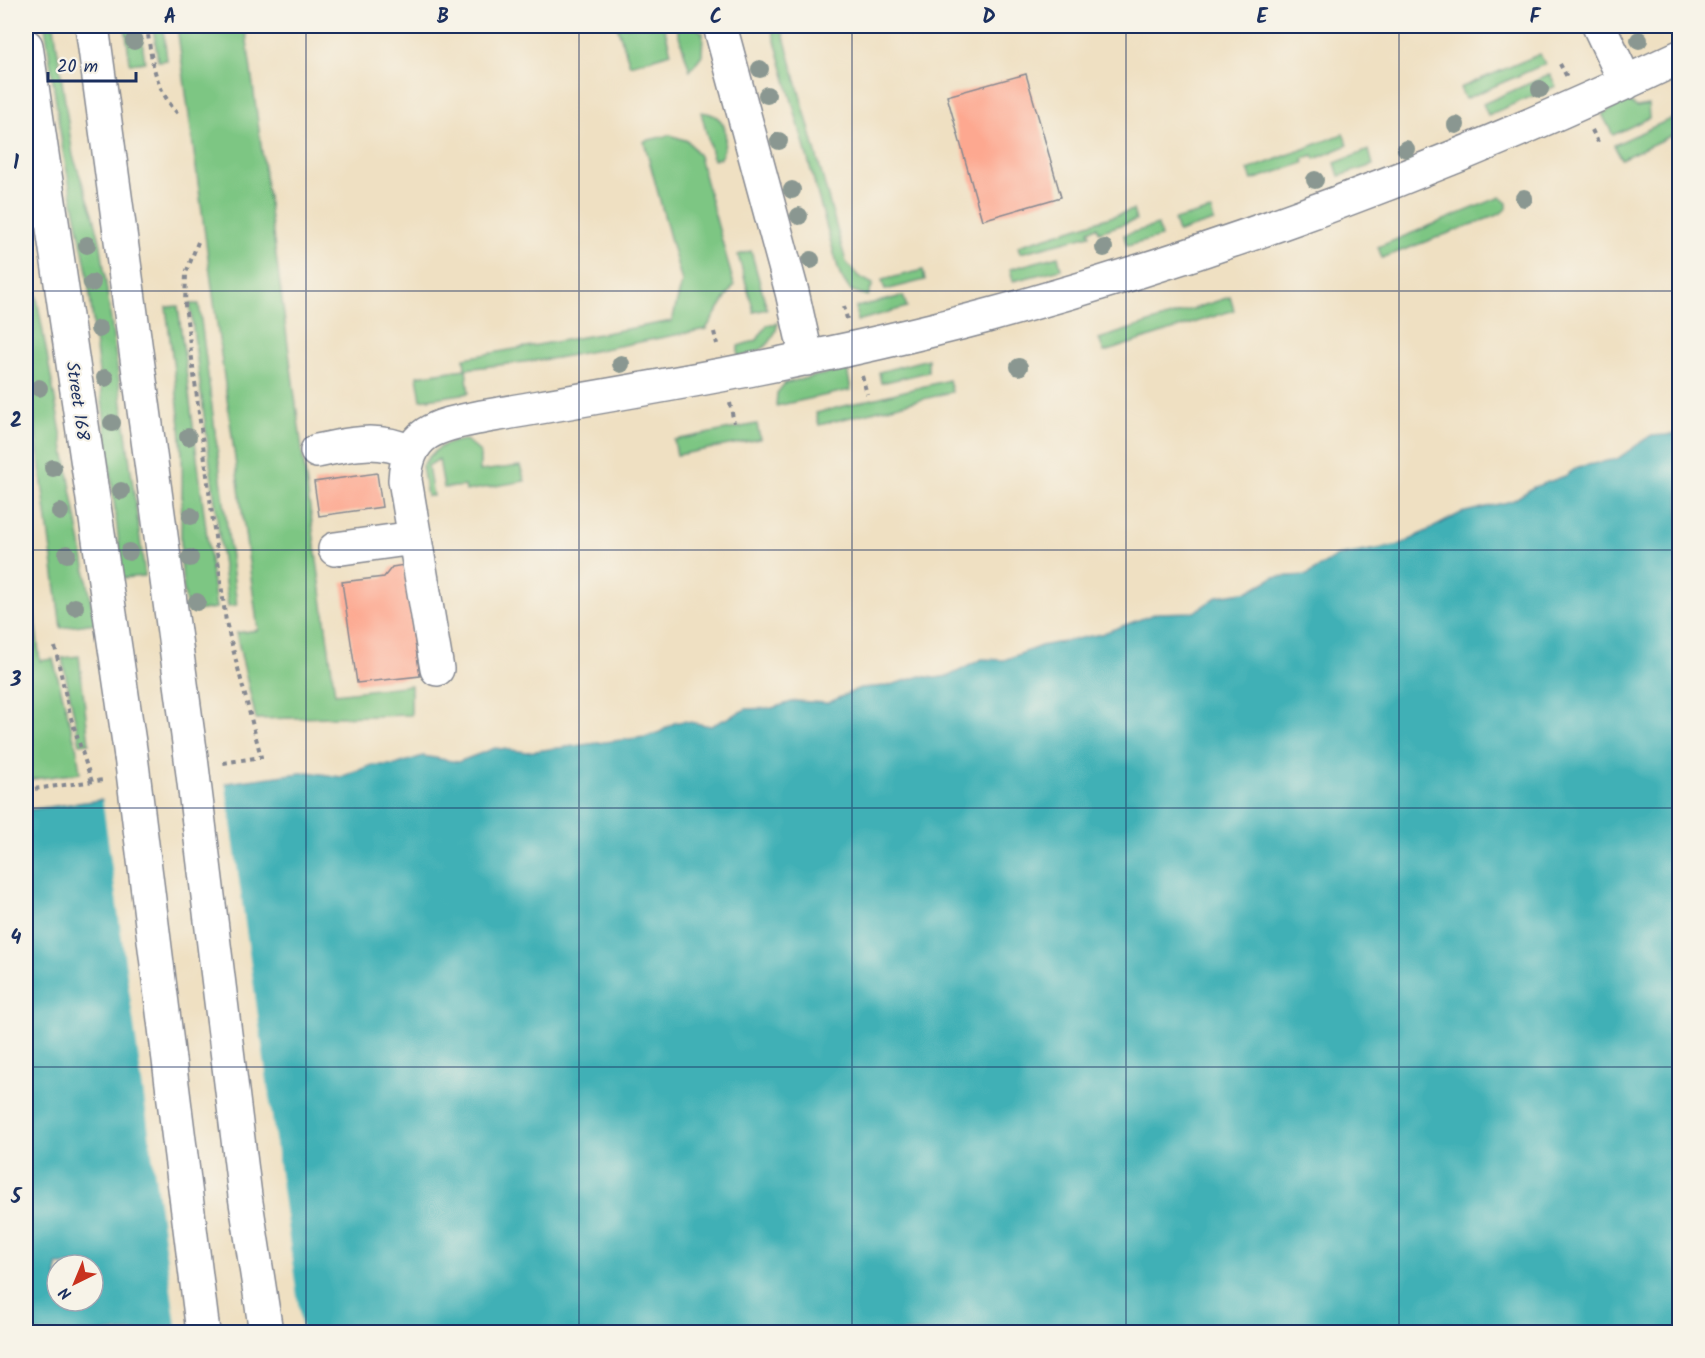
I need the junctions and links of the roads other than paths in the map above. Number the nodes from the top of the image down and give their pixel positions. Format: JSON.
{"nodes":[{"id":1,"x":720,"y":26,"type":"edge"},
{"id":2,"x":1599,"y":26,"type":"edge"},
{"id":3,"x":91,"y":32,"type":"edge"},
{"id":4,"x":26,"y":46,"type":"edge"},
{"id":5,"x":1680,"y":57,"type":"edge"},
{"id":6,"x":1626,"y":83,"type":"junction"},
{"id":7,"x":807,"y":359,"type":"junction"},
{"id":8,"x":316,"y":451,"type":"dead end"},
{"id":9,"x":410,"y":452,"type":"junction"},
{"id":10,"x":414,"y":538,"type":"junction"},
{"id":11,"x":335,"y":549,"type":"dead end"},
{"id":12,"x":437,"y":669,"type":"dead end"},
{"id":13,"x":203,"y":1332,"type":"edge"},
{"id":14,"x":266,"y":1332,"type":"edge"}],
"edges":[{"from":1,"to":7,"type":"street"},
{"from":2,"to":6,"type":"street"},
{"from":3,"to":14,"type":"street","bridge":true},
{"from":4,"to":13,"type":"street","name":"Street 168","bridge":true},
{"from":5,"to":6,"type":"street"},
{"from":6,"to":7,"type":"street"},
{"from":7,"to":9,"type":"street"},
{"from":8,"to":9,"type":"street"},
{"from":9,"to":10,"type":"street"},
{"from":10,"to":11,"type":"street"},
{"from":10,"to":12,"type":"street"}]}
